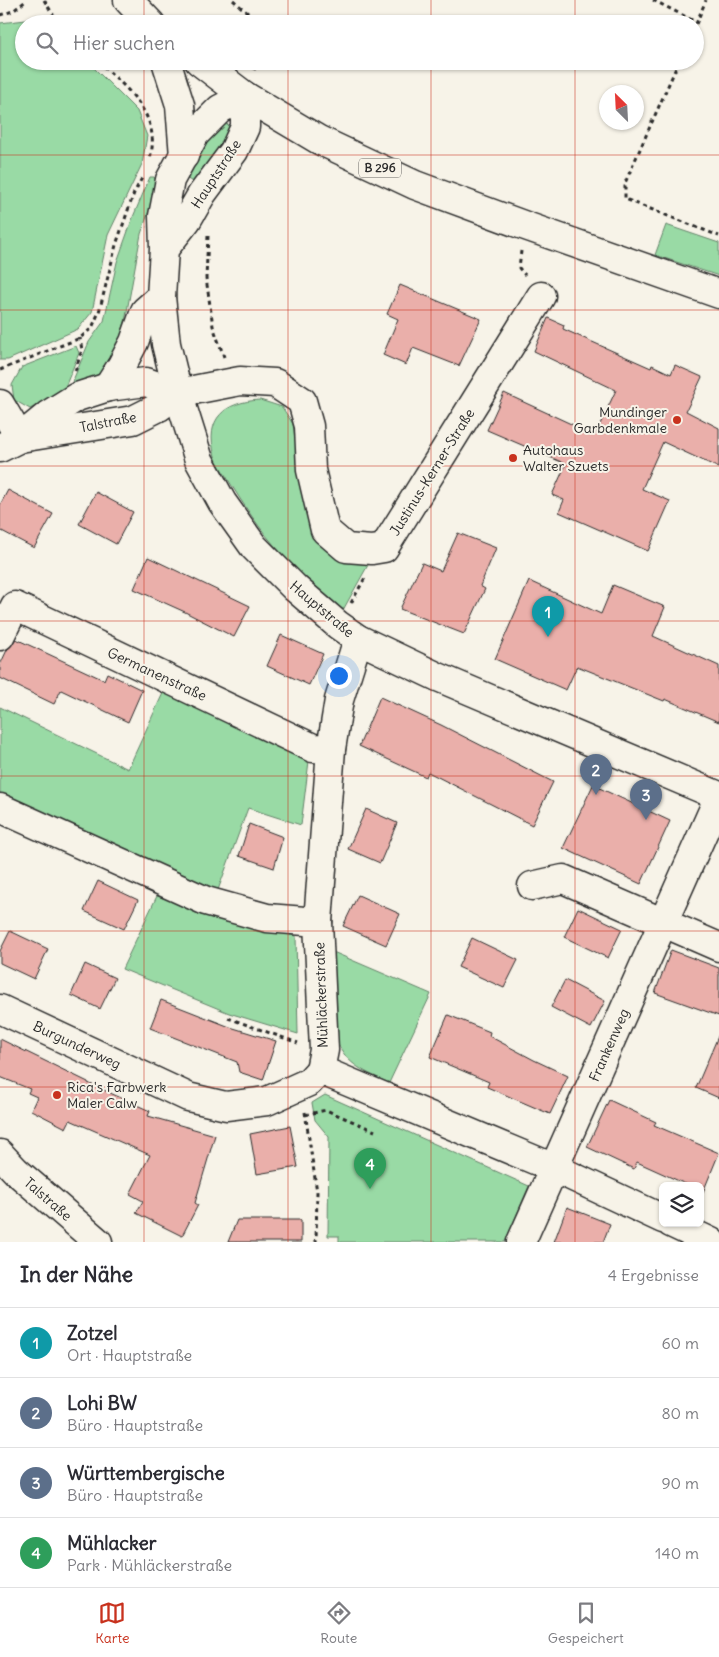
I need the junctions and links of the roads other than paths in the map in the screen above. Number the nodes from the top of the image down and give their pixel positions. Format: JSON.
{"nodes":[{"id":1,"x":128,"y":0,"type":"edge"},
{"id":2,"x":142,"y":15,"type":"edge"},
{"id":3,"x":169,"y":70,"type":"edge"},
{"id":4,"x":211,"y":70,"type":"edge"},
{"id":5,"x":245,"y":96,"type":"junction"},
{"id":6,"x":184,"y":156,"type":"junction"},
{"id":7,"x":164,"y":249,"type":"junction"},
{"id":8,"x":719,"y":294,"type":"edge"},
{"id":9,"x":160,"y":296,"type":"junction"},
{"id":10,"x":541,"y":296,"type":"road end"},
{"id":11,"x":108,"y":387,"type":"junction"},
{"id":12,"x":178,"y":393,"type":"junction"},
{"id":13,"x":0,"y":404,"type":"edge"},
{"id":14,"x":10,"y":443,"type":"edge"},
{"id":15,"x":348,"y":632,"type":"junction"},
{"id":16,"x":0,"y":636,"type":"edge"},
{"id":17,"x":331,"y":749,"type":"junction"},
{"id":18,"x":719,"y":796,"type":"edge"},
{"id":19,"x":0,"y":808,"type":"edge"},
{"id":20,"x":532,"y":886,"type":"dead end"},
{"id":21,"x":318,"y":922,"type":"junction"},
{"id":22,"x":664,"y":922,"type":"junction"},
{"id":23,"x":719,"y":947,"type":"edge"},
{"id":24,"x":0,"y":1009,"type":"edge"},
{"id":25,"x":314,"y":1076,"type":"junction"},
{"id":26,"x":0,"y":1154,"type":"edge"},
{"id":27,"x":554,"y":1168,"type":"junction"},
{"id":28,"x":659,"y":1217,"type":"edge"},
{"id":29,"x":679,"y":1227,"type":"edge"},
{"id":30,"x":98,"y":1242,"type":"edge"},
{"id":31,"x":521,"y":1242,"type":"edge"},
{"id":32,"x":711,"y":1242,"type":"edge"}],
"edges":[{"from":1,"to":2,"type":"street"},
{"from":3,"to":6,"type":"street"},
{"from":4,"to":5,"type":"street","number":"B 296"},
{"from":5,"to":6,"type":"street","name":"Hauptstraße"},
{"from":5,"to":7,"type":"street","name":"Hauptstraße"},
{"from":5,"to":8,"type":"street","number":"B 296"},
{"from":6,"to":7,"type":"street","name":"Hauptstraße"},
{"from":7,"to":9,"type":"street","name":"Hauptstraße"},
{"from":9,"to":11,"type":"street"},
{"from":9,"to":12,"type":"street","name":"Hauptstraße"},
{"from":10,"to":12,"type":"street","name":"Justinus-Kerner-Straße"},
{"from":11,"to":12,"type":"street","name":"Talstraße"},
{"from":11,"to":14,"type":"street","name":"Talstraße"},
{"from":12,"to":14,"type":"street","name":"Talstraße"},
{"from":12,"to":15,"type":"street","name":"Hauptstraße"},
{"from":13,"to":14,"type":"street"},
{"from":15,"to":17,"type":"street","name":"Mühläckerstraße"},
{"from":15,"to":18,"type":"street","name":"Hauptstraße"},
{"from":16,"to":17,"type":"street","name":"Germanenstraße"},
{"from":17,"to":21,"type":"street","name":"Mühläckerstraße"},
{"from":18,"to":22,"type":"street","name":"Frankenweg"},
{"from":19,"to":21,"type":"street"},
{"from":20,"to":22,"type":"street"},
{"from":21,"to":25,"type":"street","name":"Mühläckerstraße"},
{"from":22,"to":23,"type":"street"},
{"from":22,"to":27,"type":"street","name":"Frankenweg"},
{"from":24,"to":25,"type":"street","name":"Burgunderweg"},
{"from":25,"to":27,"type":"street"},
{"from":26,"to":30,"type":"street","name":"Talstraße"},
{"from":27,"to":28,"type":"street"},
{"from":27,"to":31,"type":"street","name":"Frankenweg"},
{"from":29,"to":32,"type":"street"}]}
